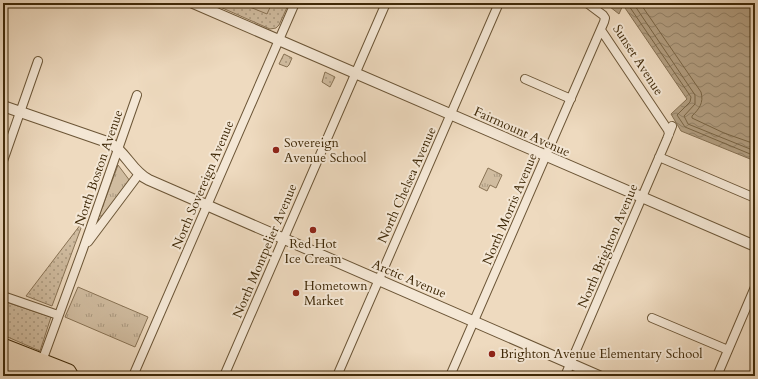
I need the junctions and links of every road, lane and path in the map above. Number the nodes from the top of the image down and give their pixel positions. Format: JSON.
{"nodes":[{"id":1,"x":193,"y":3,"type":"edge"},
{"id":2,"x":295,"y":3,"type":"edge"},
{"id":3,"x":386,"y":3,"type":"edge"},
{"id":4,"x":499,"y":3,"type":"edge"},
{"id":5,"x":587,"y":3,"type":"edge"},
{"id":6,"x":601,"y":30,"type":"junction"},
{"id":7,"x":279,"y":41,"type":"junction"},
{"id":8,"x":38,"y":61,"type":"dead end"},
{"id":9,"x":356,"y":74,"type":"junction"},
{"id":10,"x":525,"y":79,"type":"dead end"},
{"id":11,"x":137,"y":95,"type":"dead end"},
{"id":12,"x":571,"y":99,"type":"junction"},
{"id":13,"x":3,"y":106,"type":"edge"},
{"id":14,"x":20,"y":112,"type":"junction"},
{"id":15,"x":450,"y":115,"type":"junction"},
{"id":16,"x":672,"y":126,"type":"dead end"},
{"id":17,"x":669,"y":134,"type":"junction"},
{"id":18,"x":118,"y":149,"type":"junction"},
{"id":19,"x":545,"y":156,"type":"junction"},
{"id":20,"x":659,"y":158,"type":"junction"},
{"id":21,"x":3,"y":161,"type":"edge"},
{"id":22,"x":140,"y":174,"type":"junction"},
{"id":23,"x":642,"y":198,"type":"junction"},
{"id":24,"x":755,"y":198,"type":"edge"},
{"id":25,"x":207,"y":206,"type":"junction"},
{"id":26,"x":284,"y":239,"type":"junction"},
{"id":27,"x":755,"y":246,"type":"edge"},
{"id":28,"x":83,"y":249,"type":"junction"},
{"id":29,"x":378,"y":280,"type":"junction"},
{"id":30,"x":755,"y":287,"type":"edge"},
{"id":31,"x":3,"y":296,"type":"edge"},
{"id":32,"x":58,"y":315,"type":"junction"},
{"id":33,"x":652,"y":318,"type":"dead end"},
{"id":34,"x":474,"y":321,"type":"junction"},
{"id":35,"x":3,"y":345,"type":"edge"},
{"id":36,"x":728,"y":350,"type":"junction"},
{"id":37,"x":3,"y":355,"type":"edge"},
{"id":38,"x":571,"y":364,"type":"junction"},
{"id":39,"x":38,"y":368,"type":"edge"},
{"id":40,"x":3,"y":371,"type":"edge"},
{"id":41,"x":52,"y":376,"type":"edge"},
{"id":42,"x":72,"y":376,"type":"edge"},
{"id":43,"x":133,"y":376,"type":"edge"},
{"id":44,"x":224,"y":376,"type":"edge"},
{"id":45,"x":337,"y":376,"type":"edge"},
{"id":46,"x":450,"y":376,"type":"edge"},
{"id":47,"x":565,"y":376,"type":"edge"},
{"id":48,"x":600,"y":376,"type":"edge"},
{"id":49,"x":717,"y":376,"type":"edge"}],
"edges":[{"from":1,"to":7,"type":"street"},
{"from":2,"to":7,"type":"street","name":"North Sovereign Avenue"},
{"from":3,"to":9,"type":"street","name":"North Montpelier Avenue"},
{"from":4,"to":15,"type":"street","name":"North Chelsea Avenue"},
{"from":5,"to":6,"type":"street","name":"Sunset Avenue"},
{"from":6,"to":12,"type":"street","name":"North Morris Avenue"},
{"from":6,"to":17,"type":"street","name":"Sunset Avenue"},
{"from":7,"to":9,"type":"street","name":"Fairmount Avenue"},
{"from":7,"to":25,"type":"street","name":"North Sovereign Avenue"},
{"from":8,"to":14,"type":"street"},
{"from":9,"to":15,"type":"street","name":"Fairmount Avenue"},
{"from":9,"to":26,"type":"street","name":"North Montpelier Avenue"},
{"from":10,"to":12,"type":"street"},
{"from":11,"to":18,"type":"street","name":"North Boston Avenue"},
{"from":12,"to":19,"type":"street","name":"North Morris Avenue"},
{"from":13,"to":14,"type":"street"},
{"from":14,"to":18,"type":"street"},
{"from":14,"to":21,"type":"street"},
{"from":15,"to":19,"type":"street","name":"Fairmount Avenue"},
{"from":15,"to":29,"type":"street","name":"North Chelsea Avenue"},
{"from":16,"to":17,"type":"street","name":"North Brighton Avenue"},
{"from":17,"to":20,"type":"street","name":"North Brighton Avenue"},
{"from":18,"to":22,"type":"street","name":"Arctic Avenue"},
{"from":18,"to":28,"type":"street","name":"North Boston Avenue"},
{"from":19,"to":23,"type":"street","name":"Fairmount Avenue"},
{"from":19,"to":34,"type":"street","name":"North Morris Avenue"},
{"from":20,"to":23,"type":"street","name":"North Brighton Avenue"},
{"from":20,"to":24,"type":"street"},
{"from":22,"to":25,"type":"street","name":"Arctic Avenue"},
{"from":22,"to":28,"type":"street","name":"North Boston Avenue"},
{"from":23,"to":27,"type":"street","name":"Fairmount Avenue"},
{"from":23,"to":38,"type":"street","name":"North Brighton Avenue"},
{"from":25,"to":26,"type":"street","name":"Arctic Avenue"},
{"from":25,"to":43,"type":"street","name":"North Sovereign Avenue"},
{"from":26,"to":29,"type":"street","name":"Arctic Avenue"},
{"from":26,"to":44,"type":"street","name":"North Montpelier Avenue"},
{"from":28,"to":32,"type":"street","name":"North Boston Avenue"},
{"from":29,"to":34,"type":"street","name":"Arctic Avenue"},
{"from":29,"to":45,"type":"street","name":"North Chelsea Avenue"},
{"from":30,"to":36,"type":"street"},
{"from":31,"to":32,"type":"street"},
{"from":32,"to":39,"type":"street","name":"North Boston Avenue"},
{"from":33,"to":36,"type":"street"},
{"from":34,"to":38,"type":"street","name":"Arctic Avenue"},
{"from":34,"to":46,"type":"street","name":"North Morris Avenue"},
{"from":35,"to":39,"type":"main road"},
{"from":36,"to":49,"type":"street"},
{"from":37,"to":39,"type":"main road"},
{"from":38,"to":47,"type":"street","name":"North Brighton Avenue"},
{"from":38,"to":48,"type":"street","name":"Arctic Avenue"},
{"from":39,"to":40,"type":"main road"},
{"from":39,"to":41,"type":"main road"},
{"from":39,"to":42,"type":"main road"}]}
